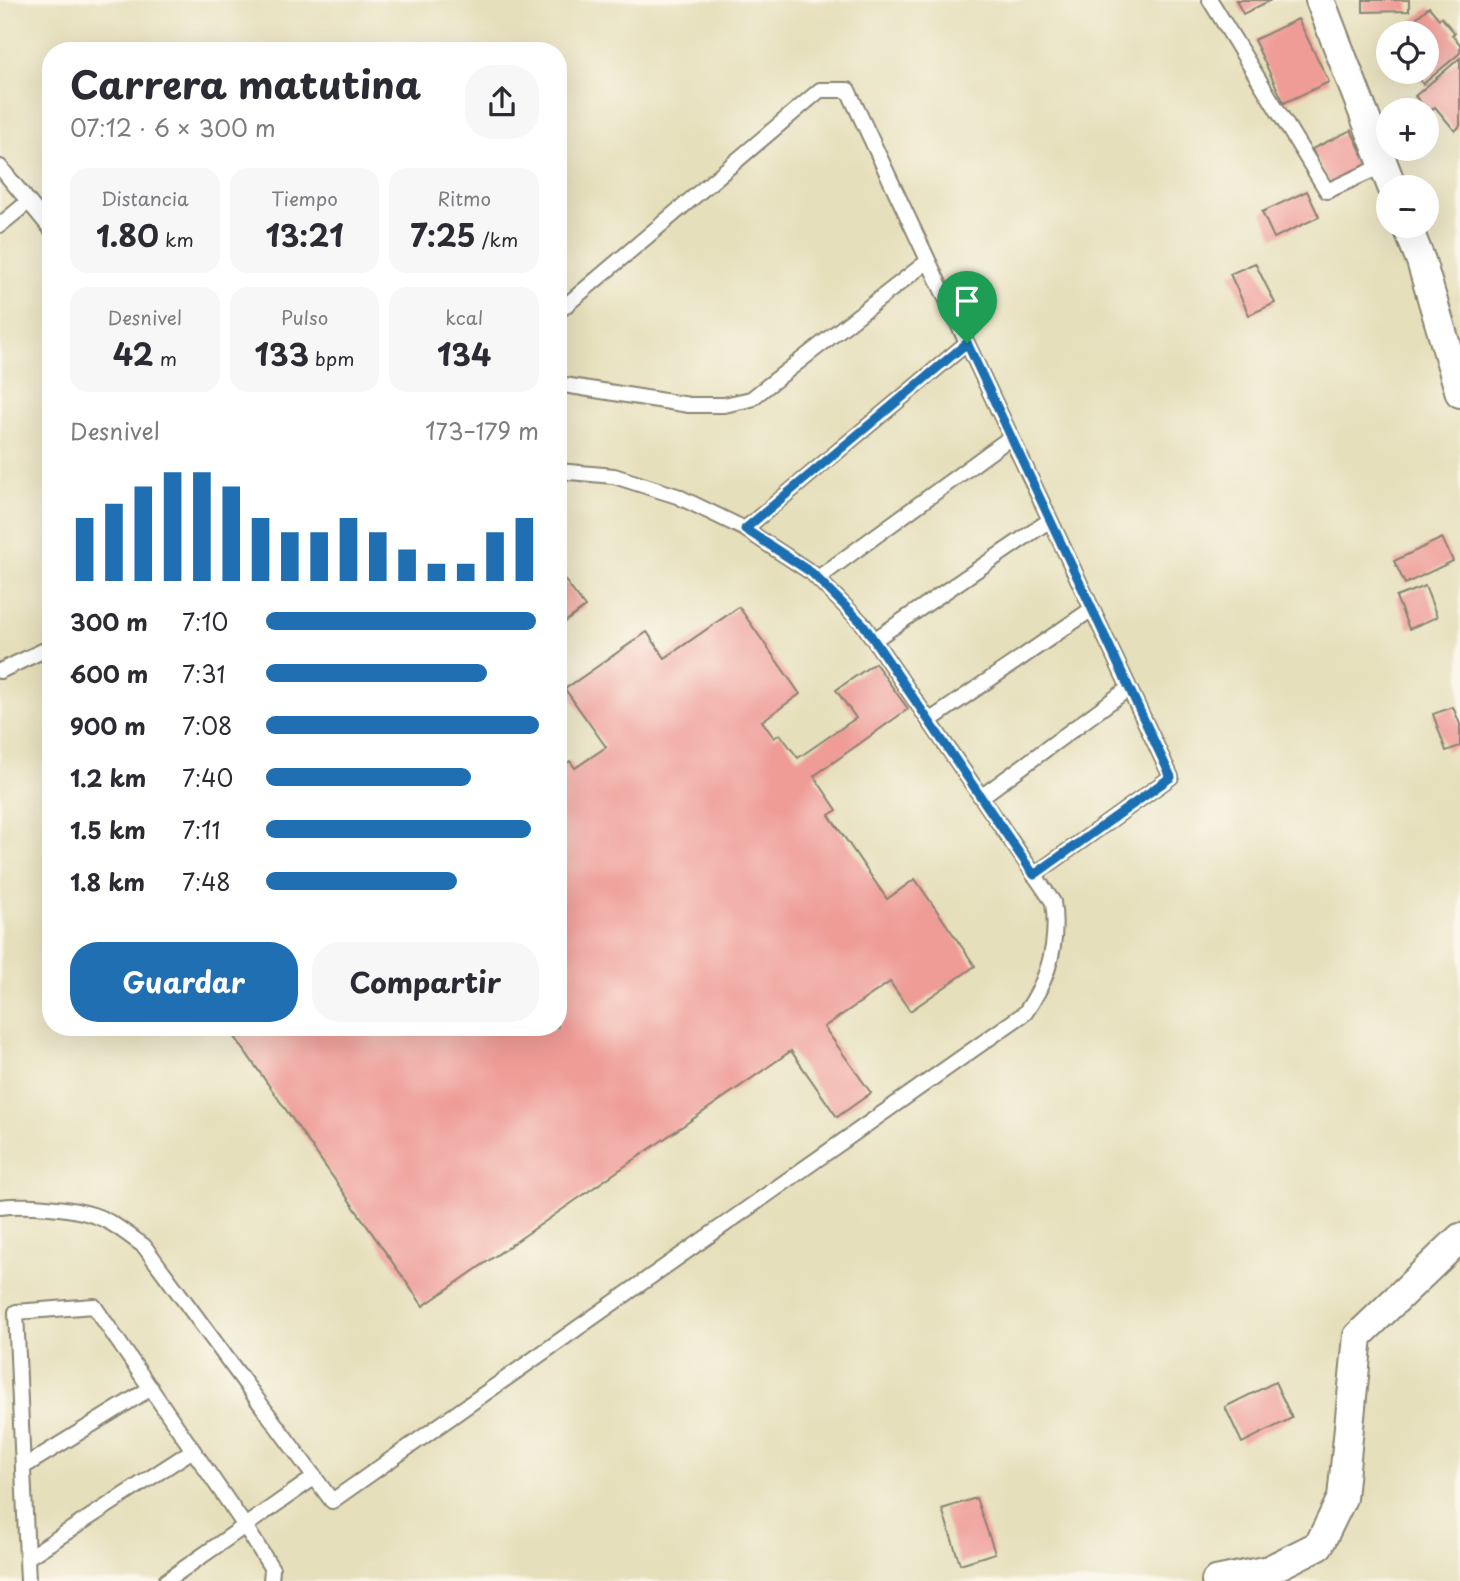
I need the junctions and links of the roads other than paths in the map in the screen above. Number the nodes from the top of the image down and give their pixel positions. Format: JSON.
{"nodes":[{"id":1,"x":1210,"y":0,"type":"edge"},
{"id":2,"x":1320,"y":0,"type":"edge"},
{"id":3,"x":0,"y":167,"type":"edge"},
{"id":4,"x":1388,"y":175,"type":"edge"},
{"id":5,"x":1376,"y":179,"type":"edge"},
{"id":6,"x":28,"y":201,"type":"junction"},
{"id":7,"x":42,"y":218,"type":"edge"},
{"id":8,"x":0,"y":225,"type":"edge"},
{"id":9,"x":1412,"y":238,"type":"edge"},
{"id":10,"x":928,"y":261,"type":"junction"},
{"id":11,"x":567,"y":304,"type":"edge"},
{"id":12,"x":967,"y":343,"type":"junction"},
{"id":13,"x":567,"y":385,"type":"edge"},
{"id":14,"x":1460,"y":393,"type":"edge"},
{"id":15,"x":1011,"y":436,"type":"junction"},
{"id":16,"x":567,"y":472,"type":"edge"},
{"id":17,"x":1050,"y":520,"type":"junction"},
{"id":18,"x":745,"y":529,"type":"junction"},
{"id":19,"x":817,"y":578,"type":"junction"},
{"id":20,"x":1092,"y":609,"type":"junction"},
{"id":21,"x":874,"y":640,"type":"junction"},
{"id":22,"x":42,"y":651,"type":"edge"},
{"id":23,"x":0,"y":671,"type":"edge"},
{"id":24,"x":1129,"y":688,"type":"junction"},
{"id":25,"x":929,"y":721,"type":"junction"},
{"id":26,"x":981,"y":797,"type":"junction"},
{"id":27,"x":1034,"y":875,"type":"junction"},
{"id":28,"x":0,"y":1207,"type":"edge"},
{"id":29,"x":1460,"y":1238,"type":"edge"},
{"id":30,"x":151,"y":1388,"type":"junction"},
{"id":31,"x":192,"y":1450,"type":"junction"},
{"id":32,"x":23,"y":1467,"type":"junction"},
{"id":33,"x":315,"y":1478,"type":"junction"},
{"id":34,"x":245,"y":1526,"type":"junction"},
{"id":35,"x":27,"y":1558,"type":"junction"},
{"id":36,"x":28,"y":1581,"type":"edge"},
{"id":37,"x":166,"y":1581,"type":"edge"},
{"id":38,"x":271,"y":1581,"type":"edge"},
{"id":39,"x":1216,"y":1581,"type":"edge"}],
"edges":[{"from":1,"to":5,"type":"lane"},
{"from":2,"to":4,"type":"street"},
{"from":3,"to":6,"type":"lane"},
{"from":6,"to":7,"type":"lane"},
{"from":6,"to":8,"type":"lane"},
{"from":9,"to":14,"type":"street"},
{"from":10,"to":11,"type":"lane"},
{"from":10,"to":12,"type":"lane"},
{"from":10,"to":13,"type":"lane"},
{"from":12,"to":15,"type":"lane"},
{"from":12,"to":18,"type":"lane"},
{"from":15,"to":17,"type":"lane"},
{"from":15,"to":19,"type":"lane"},
{"from":16,"to":18,"type":"lane"},
{"from":17,"to":20,"type":"lane"},
{"from":17,"to":21,"type":"lane"},
{"from":18,"to":19,"type":"lane"},
{"from":19,"to":21,"type":"lane"},
{"from":20,"to":24,"type":"lane"},
{"from":20,"to":25,"type":"lane"},
{"from":21,"to":25,"type":"lane"},
{"from":22,"to":23,"type":"lane"},
{"from":24,"to":26,"type":"lane"},
{"from":24,"to":27,"type":"lane"},
{"from":25,"to":26,"type":"lane"},
{"from":26,"to":27,"type":"lane"},
{"from":27,"to":33,"type":"lane"},
{"from":28,"to":33,"type":"lane"},
{"from":29,"to":39,"type":"street"},
{"from":30,"to":31,"type":"lane"},
{"from":30,"to":32,"type":"lane"},
{"from":30,"to":32,"type":"lane"},
{"from":31,"to":34,"type":"lane"},
{"from":31,"to":35,"type":"lane"},
{"from":32,"to":35,"type":"lane"},
{"from":33,"to":34,"type":"lane"},
{"from":34,"to":37,"type":"lane"},
{"from":34,"to":38,"type":"lane"},
{"from":35,"to":36,"type":"lane"}]}
